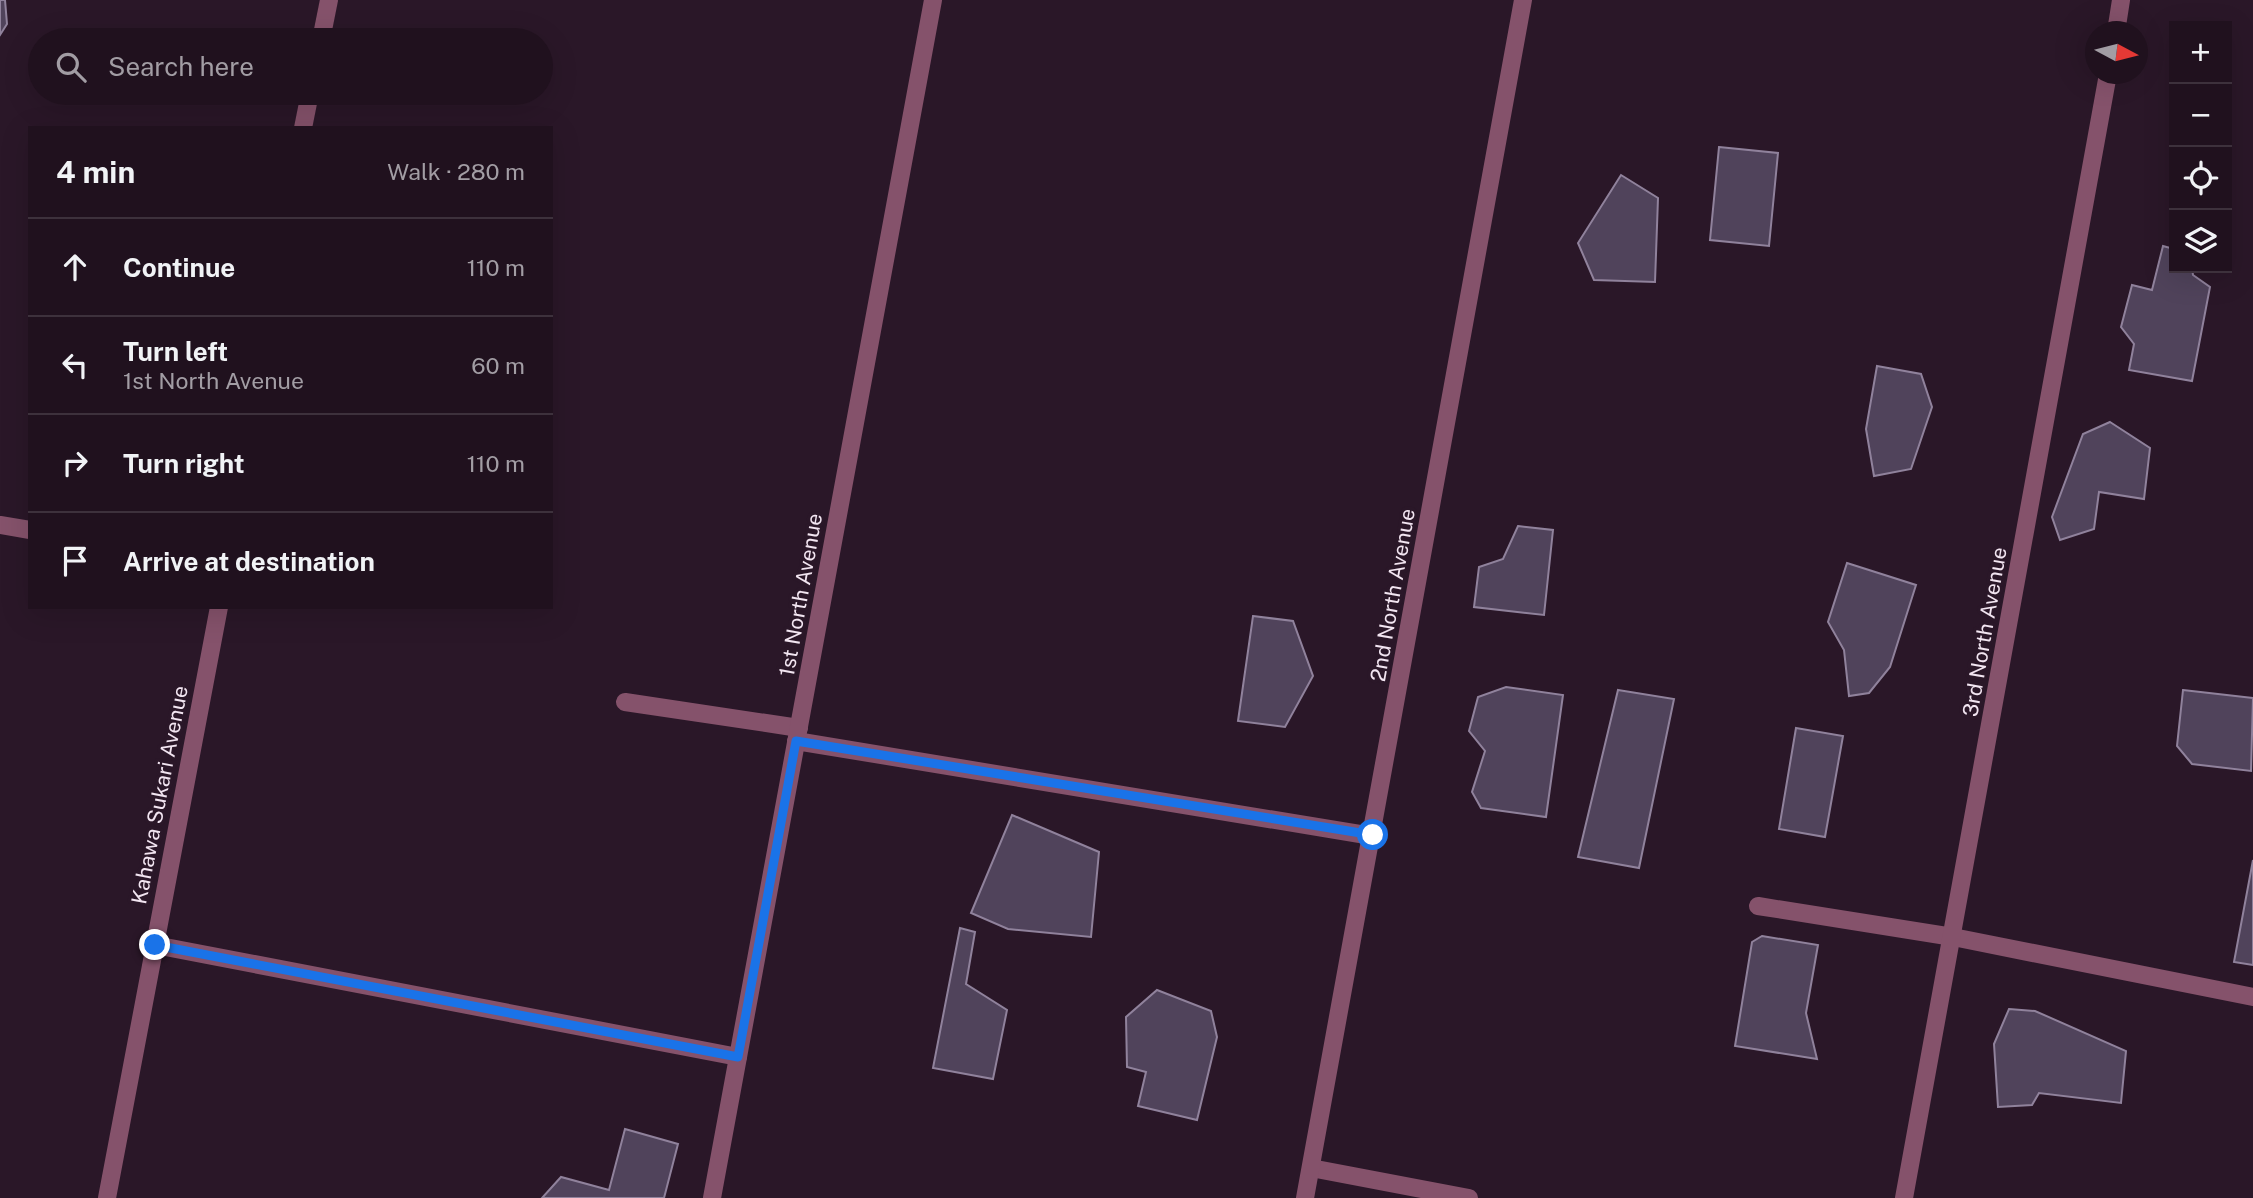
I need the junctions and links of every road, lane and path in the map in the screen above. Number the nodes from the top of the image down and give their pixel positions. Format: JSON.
{"nodes":[{"id":1,"x":329,"y":0,"type":"edge"},
{"id":2,"x":933,"y":0,"type":"edge"},
{"id":3,"x":1523,"y":0,"type":"edge"},
{"id":4,"x":2122,"y":0,"type":"edge"},
{"id":5,"x":2118,"y":21,"type":"edge"},
{"id":6,"x":323,"y":28,"type":"edge"},
{"id":7,"x":2106,"y":84,"type":"edge"},
{"id":8,"x":308,"y":105,"type":"edge"},
{"id":9,"x":303,"y":126,"type":"edge"},
{"id":10,"x":0,"y":524,"type":"edge"},
{"id":11,"x":28,"y":530,"type":"edge"},
{"id":12,"x":219,"y":609,"type":"edge"},
{"id":13,"x":625,"y":702,"type":"dead end"},
{"id":14,"x":798,"y":735,"type":"junction"},
{"id":15,"x":1373,"y":835,"type":"junction"},
{"id":16,"x":1758,"y":906,"type":"dead end"},
{"id":17,"x":1953,"y":937,"type":"junction"},
{"id":18,"x":155,"y":945,"type":"junction"},
{"id":19,"x":2253,"y":997,"type":"edge"},
{"id":20,"x":738,"y":1057,"type":"junction"},
{"id":21,"x":1311,"y":1168,"type":"junction"},
{"id":22,"x":107,"y":1198,"type":"edge"},
{"id":23,"x":712,"y":1198,"type":"edge"},
{"id":24,"x":1305,"y":1198,"type":"edge"},
{"id":25,"x":1469,"y":1198,"type":"edge"},
{"id":26,"x":1904,"y":1198,"type":"edge"}],
"edges":[{"from":1,"to":6,"type":"street"},
{"from":2,"to":14,"type":"street","name":"1st North Avenue"},
{"from":3,"to":15,"type":"street","name":"2nd North Avenue"},
{"from":4,"to":5,"type":"street"},
{"from":7,"to":17,"type":"street","name":"3rd North Avenue"},
{"from":8,"to":9,"type":"street"},
{"from":10,"to":11,"type":"street"},
{"from":12,"to":18,"type":"street","name":"Kahawa Sukari Avenue"},
{"from":13,"to":14,"type":"street"},
{"from":14,"to":15,"type":"street"},
{"from":14,"to":20,"type":"street","name":"1st North Avenue"},
{"from":15,"to":21,"type":"street","name":"2nd North Avenue"},
{"from":16,"to":17,"type":"street"},
{"from":17,"to":19,"type":"street"},
{"from":17,"to":26,"type":"street","name":"3rd North Avenue"},
{"from":18,"to":20,"type":"street"},
{"from":18,"to":22,"type":"street","name":"Kahawa Sukari Avenue"},
{"from":20,"to":23,"type":"street","name":"1st North Avenue"},
{"from":21,"to":24,"type":"street","name":"2nd North Avenue"},
{"from":21,"to":25,"type":"street"}]}
